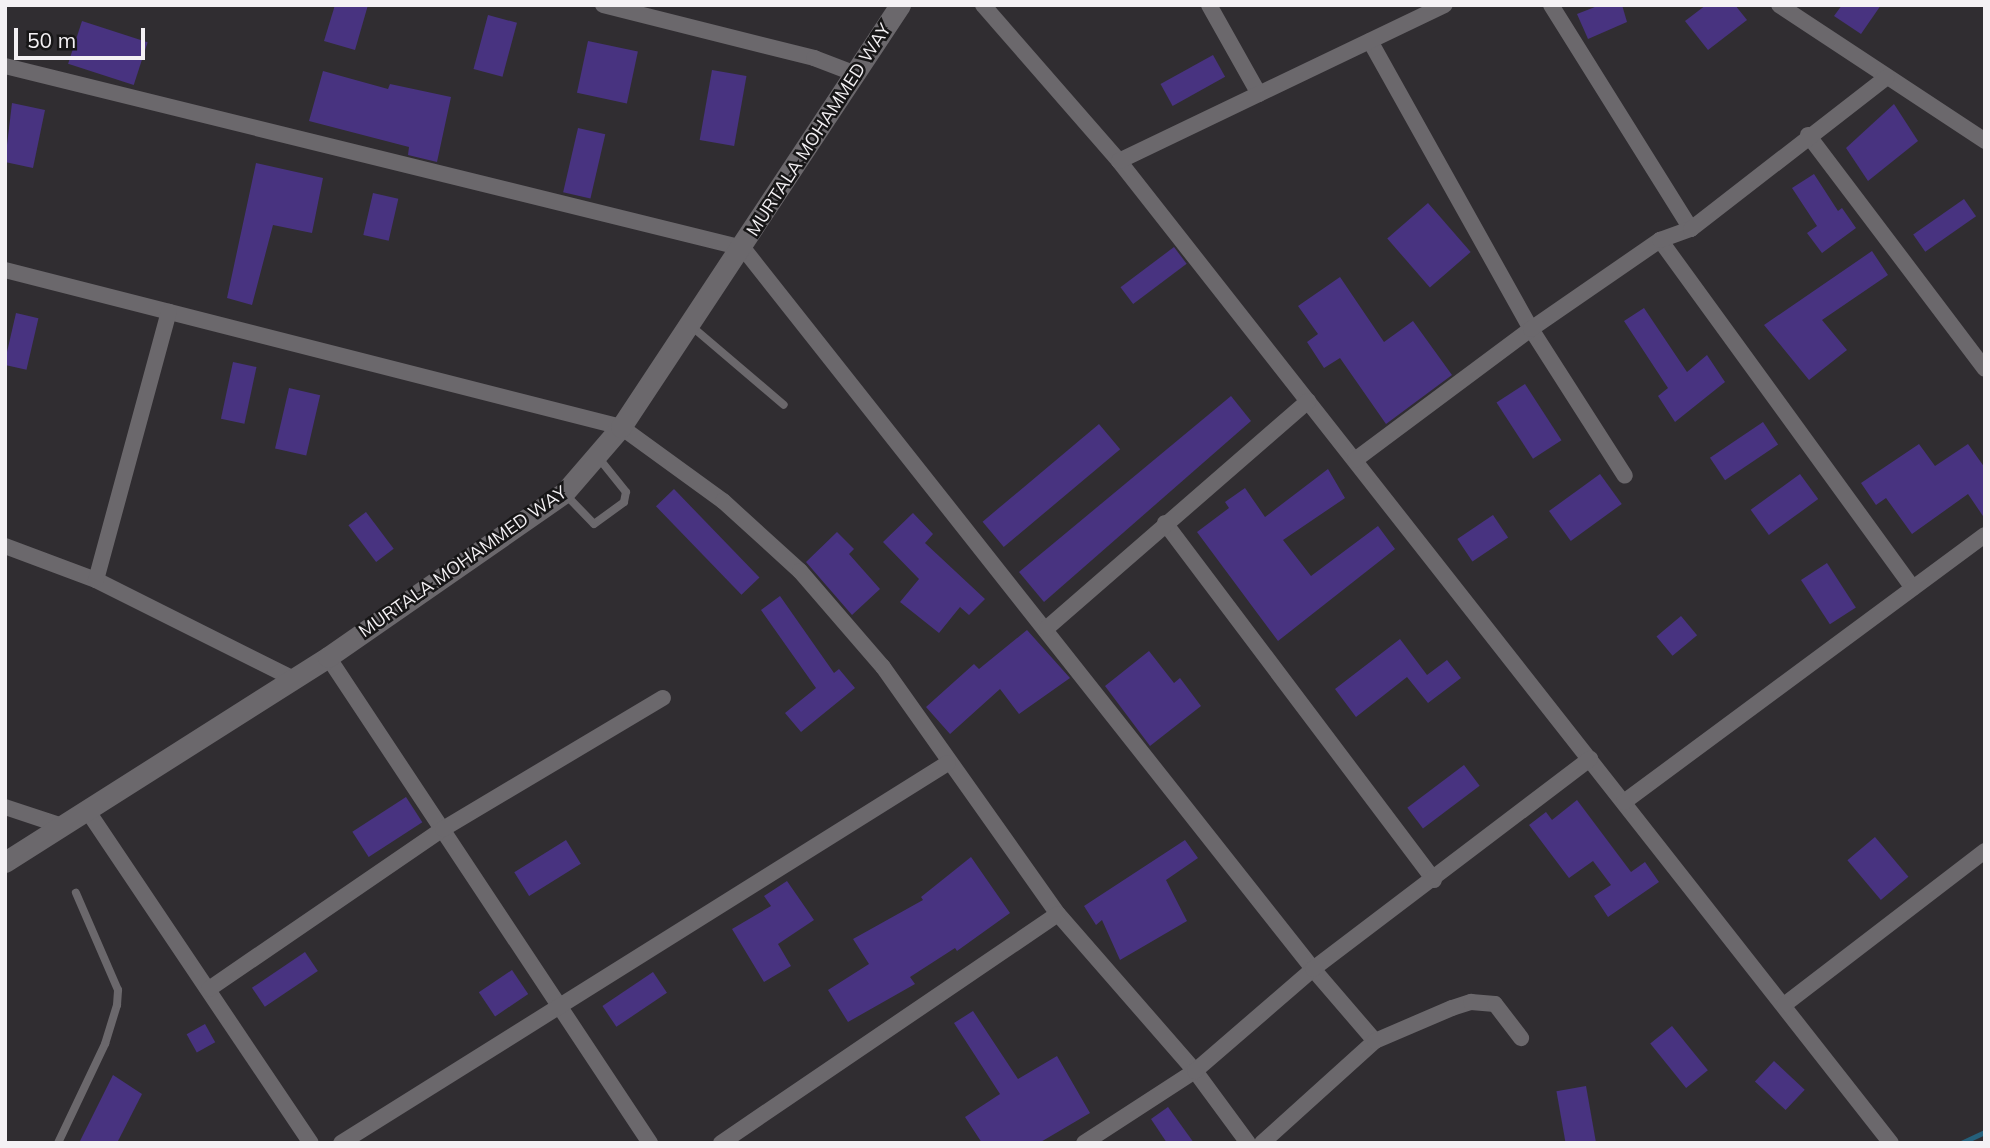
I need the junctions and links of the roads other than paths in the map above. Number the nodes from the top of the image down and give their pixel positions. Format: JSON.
{"nodes":[{"id":1,"x":603,"y":5,"type":"edge"},
{"id":2,"x":900,"y":5,"type":"edge"},
{"id":3,"x":983,"y":5,"type":"edge"},
{"id":4,"x":1209,"y":5,"type":"edge"},
{"id":5,"x":1444,"y":5,"type":"edge"},
{"id":6,"x":1551,"y":5,"type":"edge"},
{"id":7,"x":1779,"y":5,"type":"edge"},
{"id":8,"x":1370,"y":41,"type":"junction"},
{"id":9,"x":5,"y":66,"type":"edge"},
{"id":10,"x":853,"y":73,"type":"junction"},
{"id":11,"x":1887,"y":77,"type":"junction"},
{"id":12,"x":1259,"y":94,"type":"junction"},
{"id":13,"x":1808,"y":135,"type":"junction"},
{"id":14,"x":1985,"y":141,"type":"edge"},
{"id":15,"x":1119,"y":161,"type":"junction"},
{"id":16,"x":1691,"y":229,"type":"junction"},
{"id":17,"x":1660,"y":240,"type":"junction"},
{"id":18,"x":743,"y":248,"type":"junction"},
{"id":19,"x":5,"y":270,"type":"edge"},
{"id":20,"x":169,"y":312,"type":"junction"},
{"id":21,"x":690,"y":325,"type":"junction"},
{"id":22,"x":1531,"y":329,"type":"junction"},
{"id":23,"x":1985,"y":369,"type":"edge"},
{"id":24,"x":1308,"y":401,"type":"junction"},
{"id":25,"x":784,"y":405,"type":"dead end"},
{"id":26,"x":621,"y":428,"type":"junction"},
{"id":27,"x":597,"y":456,"type":"junction"},
{"id":28,"x":1355,"y":460,"type":"junction"},
{"id":29,"x":1625,"y":476,"type":"dead end"},
{"id":30,"x":564,"y":493,"type":"junction"},
{"id":31,"x":1165,"y":523,"type":"junction"},
{"id":32,"x":1985,"y":535,"type":"edge"},
{"id":33,"x":5,"y":546,"type":"edge"},
{"id":34,"x":96,"y":580,"type":"junction"},
{"id":35,"x":1913,"y":588,"type":"junction"},
{"id":36,"x":1047,"y":628,"type":"junction"},
{"id":37,"x":328,"y":657,"type":"junction"},
{"id":38,"x":294,"y":679,"type":"junction"},
{"id":39,"x":663,"y":698,"type":"dead end"},
{"id":40,"x":1590,"y":759,"type":"junction"},
{"id":41,"x":948,"y":763,"type":"junction"},
{"id":42,"x":1624,"y":802,"type":"junction"},
{"id":43,"x":5,"y":807,"type":"edge"},
{"id":44,"x":87,"y":810,"type":"junction"},
{"id":45,"x":62,"y":826,"type":"junction"},
{"id":46,"x":443,"y":829,"type":"junction"},
{"id":47,"x":1985,"y":851,"type":"edge"},
{"id":48,"x":5,"y":862,"type":"edge"},
{"id":49,"x":1434,"y":880,"type":"junction"},
{"id":50,"x":76,"y":893,"type":"dead end"},
{"id":51,"x":1058,"y":914,"type":"junction"},
{"id":52,"x":1313,"y":969,"type":"junction"},
{"id":53,"x":209,"y":989,"type":"junction"},
{"id":54,"x":1784,"y":1005,"type":"junction"},
{"id":55,"x":562,"y":1009,"type":"junction"},
{"id":56,"x":1521,"y":1038,"type":"dead end"},
{"id":57,"x":1375,"y":1041,"type":"junction"},
{"id":58,"x":1195,"y":1071,"type":"junction"},
{"id":59,"x":58,"y":1143,"type":"edge"},
{"id":60,"x":311,"y":1143,"type":"edge"},
{"id":61,"x":341,"y":1143,"type":"edge"},
{"id":62,"x":650,"y":1143,"type":"edge"},
{"id":63,"x":721,"y":1143,"type":"edge"},
{"id":64,"x":1084,"y":1143,"type":"edge"},
{"id":65,"x":1248,"y":1143,"type":"edge"},
{"id":66,"x":1262,"y":1143,"type":"edge"},
{"id":67,"x":1891,"y":1143,"type":"edge"}],
"edges":[{"from":1,"to":10,"type":"street"},
{"from":2,"to":10,"type":"street","name":"MURTALA MOHAMMED WAY"},
{"from":3,"to":15,"type":"street"},
{"from":4,"to":12,"type":"street"},
{"from":5,"to":8,"type":"street"},
{"from":6,"to":16,"type":"street"},
{"from":7,"to":11,"type":"street"},
{"from":8,"to":12,"type":"street"},
{"from":8,"to":22,"type":"street"},
{"from":9,"to":18,"type":"street"},
{"from":10,"to":18,"type":"street","name":"MURTALA MOHAMMED WAY"},
{"from":11,"to":13,"type":"street"},
{"from":11,"to":14,"type":"street"},
{"from":12,"to":15,"type":"street"},
{"from":13,"to":16,"type":"street"},
{"from":13,"to":23,"type":"street"},
{"from":15,"to":24,"type":"street"},
{"from":16,"to":17,"type":"street"},
{"from":17,"to":22,"type":"street"},
{"from":17,"to":35,"type":"street"},
{"from":18,"to":21,"type":"street","name":"MURTALA MOHAMMED WAY"},
{"from":18,"to":36,"type":"street"},
{"from":19,"to":20,"type":"street"},
{"from":20,"to":26,"type":"street"},
{"from":20,"to":34,"type":"street"},
{"from":21,"to":25,"type":"lane"},
{"from":21,"to":26,"type":"street","name":"MURTALA MOHAMMED WAY"},
{"from":22,"to":28,"type":"street"},
{"from":22,"to":29,"type":"street"},
{"from":24,"to":28,"type":"street"},
{"from":24,"to":31,"type":"street"},
{"from":26,"to":27,"type":"street","name":"MURTALA MOHAMMED WAY"},
{"from":26,"to":41,"type":"street"},
{"from":27,"to":30,"type":"street","name":"MURTALA MOHAMMED WAY"},
{"from":27,"to":30,"type":"lane"},
{"from":28,"to":40,"type":"street"},
{"from":30,"to":37,"type":"street","name":"MURTALA MOHAMMED WAY"},
{"from":31,"to":36,"type":"street"},
{"from":31,"to":49,"type":"street"},
{"from":32,"to":35,"type":"street"},
{"from":33,"to":34,"type":"street"},
{"from":34,"to":38,"type":"street"},
{"from":35,"to":42,"type":"street"},
{"from":36,"to":52,"type":"street"},
{"from":37,"to":38,"type":"street","name":"MURTALA MOHAMMED WAY"},
{"from":37,"to":46,"type":"street"},
{"from":38,"to":44,"type":"street","name":"MURTALA MOHAMMED WAY"},
{"from":39,"to":46,"type":"street"},
{"from":40,"to":42,"type":"street"},
{"from":40,"to":49,"type":"street"},
{"from":41,"to":51,"type":"street"},
{"from":41,"to":55,"type":"street"},
{"from":42,"to":54,"type":"street"},
{"from":43,"to":45,"type":"street"},
{"from":44,"to":45,"type":"street","name":"MURTALA MOHAMMED WAY"},
{"from":44,"to":53,"type":"street"},
{"from":45,"to":48,"type":"street","name":"MURTALA MOHAMMED WAY"},
{"from":46,"to":53,"type":"street"},
{"from":46,"to":55,"type":"street"},
{"from":47,"to":54,"type":"street"},
{"from":49,"to":52,"type":"street"},
{"from":50,"to":59,"type":"lane"},
{"from":51,"to":58,"type":"street"},
{"from":51,"to":63,"type":"street"},
{"from":52,"to":57,"type":"street"},
{"from":52,"to":58,"type":"street"},
{"from":53,"to":60,"type":"street"},
{"from":54,"to":67,"type":"street"},
{"from":55,"to":61,"type":"street"},
{"from":55,"to":62,"type":"street"},
{"from":56,"to":57,"type":"street"},
{"from":57,"to":66,"type":"street"},
{"from":58,"to":64,"type":"street"},
{"from":58,"to":65,"type":"street"}]}
